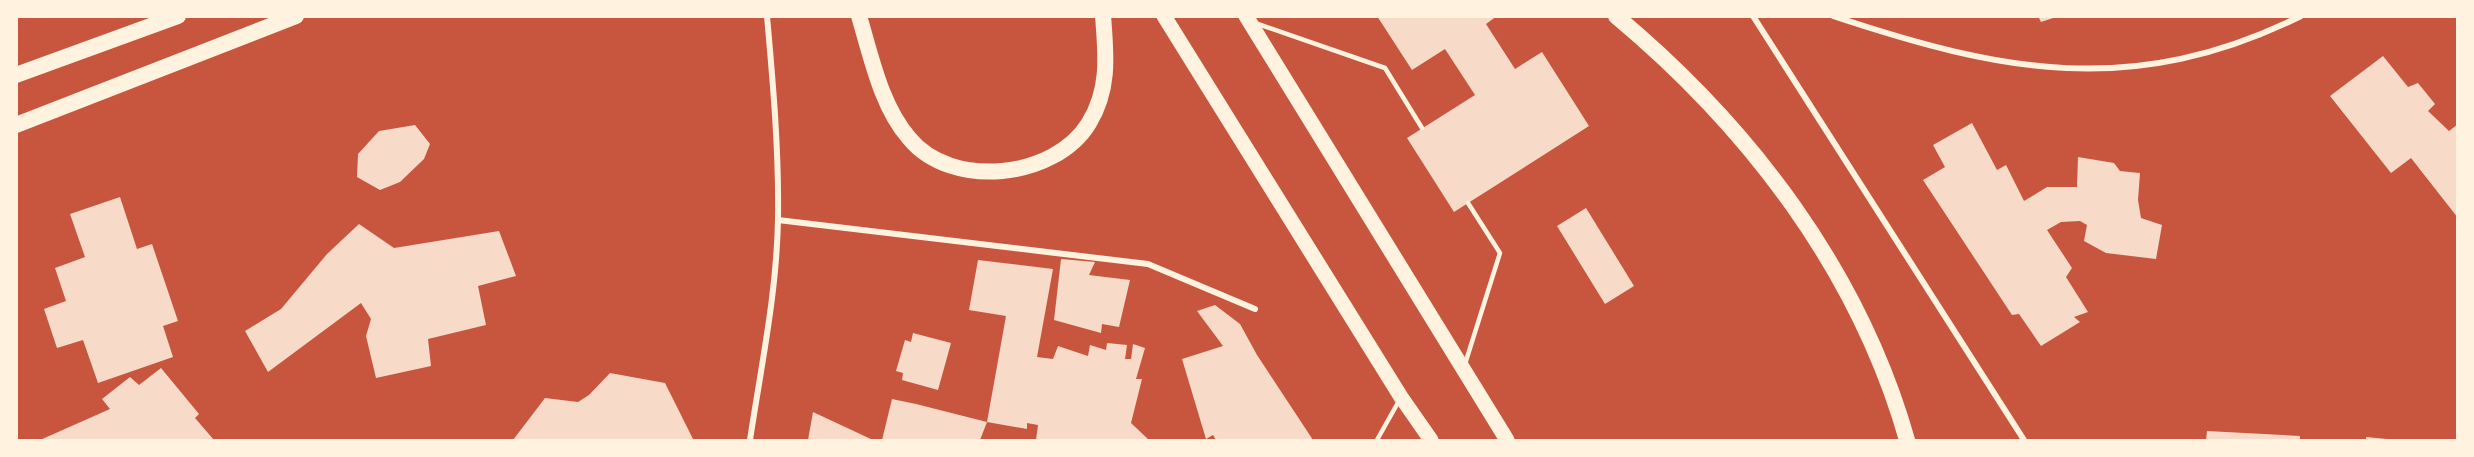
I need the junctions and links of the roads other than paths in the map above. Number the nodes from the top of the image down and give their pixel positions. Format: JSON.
{"nodes":[{"id":1,"x":296,"y":16,"type":"edge"},
{"id":2,"x":767,"y":16,"type":"edge"},
{"id":3,"x":859,"y":16,"type":"edge"},
{"id":4,"x":1103,"y":16,"type":"edge"},
{"id":5,"x":1164,"y":16,"type":"edge"},
{"id":6,"x":1616,"y":16,"type":"edge"},
{"id":7,"x":1753,"y":16,"type":"edge"},
{"id":8,"x":1833,"y":16,"type":"edge"},
{"id":9,"x":2301,"y":16,"type":"edge"},
{"id":10,"x":176,"y":17,"type":"edge"},
{"id":11,"x":1247,"y":19,"type":"edge"},
{"id":12,"x":16,"y":75,"type":"edge"},
{"id":13,"x":16,"y":125,"type":"edge"},
{"id":14,"x":1422,"y":128,"type":"dead end"},
{"id":15,"x":1468,"y":203,"type":"dead end"},
{"id":16,"x":778,"y":219,"type":"junction"},
{"id":17,"x":1255,"y":309,"type":"dead end"},
{"id":18,"x":1463,"y":370,"type":"junction"},
{"id":19,"x":1401,"y":397,"type":"junction"},
{"id":20,"x":750,"y":441,"type":"edge"},
{"id":21,"x":1377,"y":441,"type":"edge"},
{"id":22,"x":1431,"y":441,"type":"edge"},
{"id":23,"x":1507,"y":441,"type":"edge"},
{"id":24,"x":1907,"y":441,"type":"edge"},
{"id":25,"x":2024,"y":441,"type":"edge"}],
"edges":[{"from":1,"to":13,"type":"highway"},
{"from":2,"to":16,"type":"street"},
{"from":3,"to":4,"type":"highway"},
{"from":5,"to":19,"type":"main road"},
{"from":6,"to":24,"type":"highway"},
{"from":7,"to":25,"type":"street"},
{"from":8,"to":9,"type":"street"},
{"from":10,"to":12,"type":"highway"},
{"from":11,"to":14,"type":"lane"},
{"from":11,"to":18,"type":"main road"},
{"from":15,"to":18,"type":"lane"},
{"from":16,"to":17,"type":"street"},
{"from":16,"to":20,"type":"street"},
{"from":18,"to":23,"type":"main road"},
{"from":19,"to":21,"type":"lane"},
{"from":19,"to":22,"type":"main road"}]}
